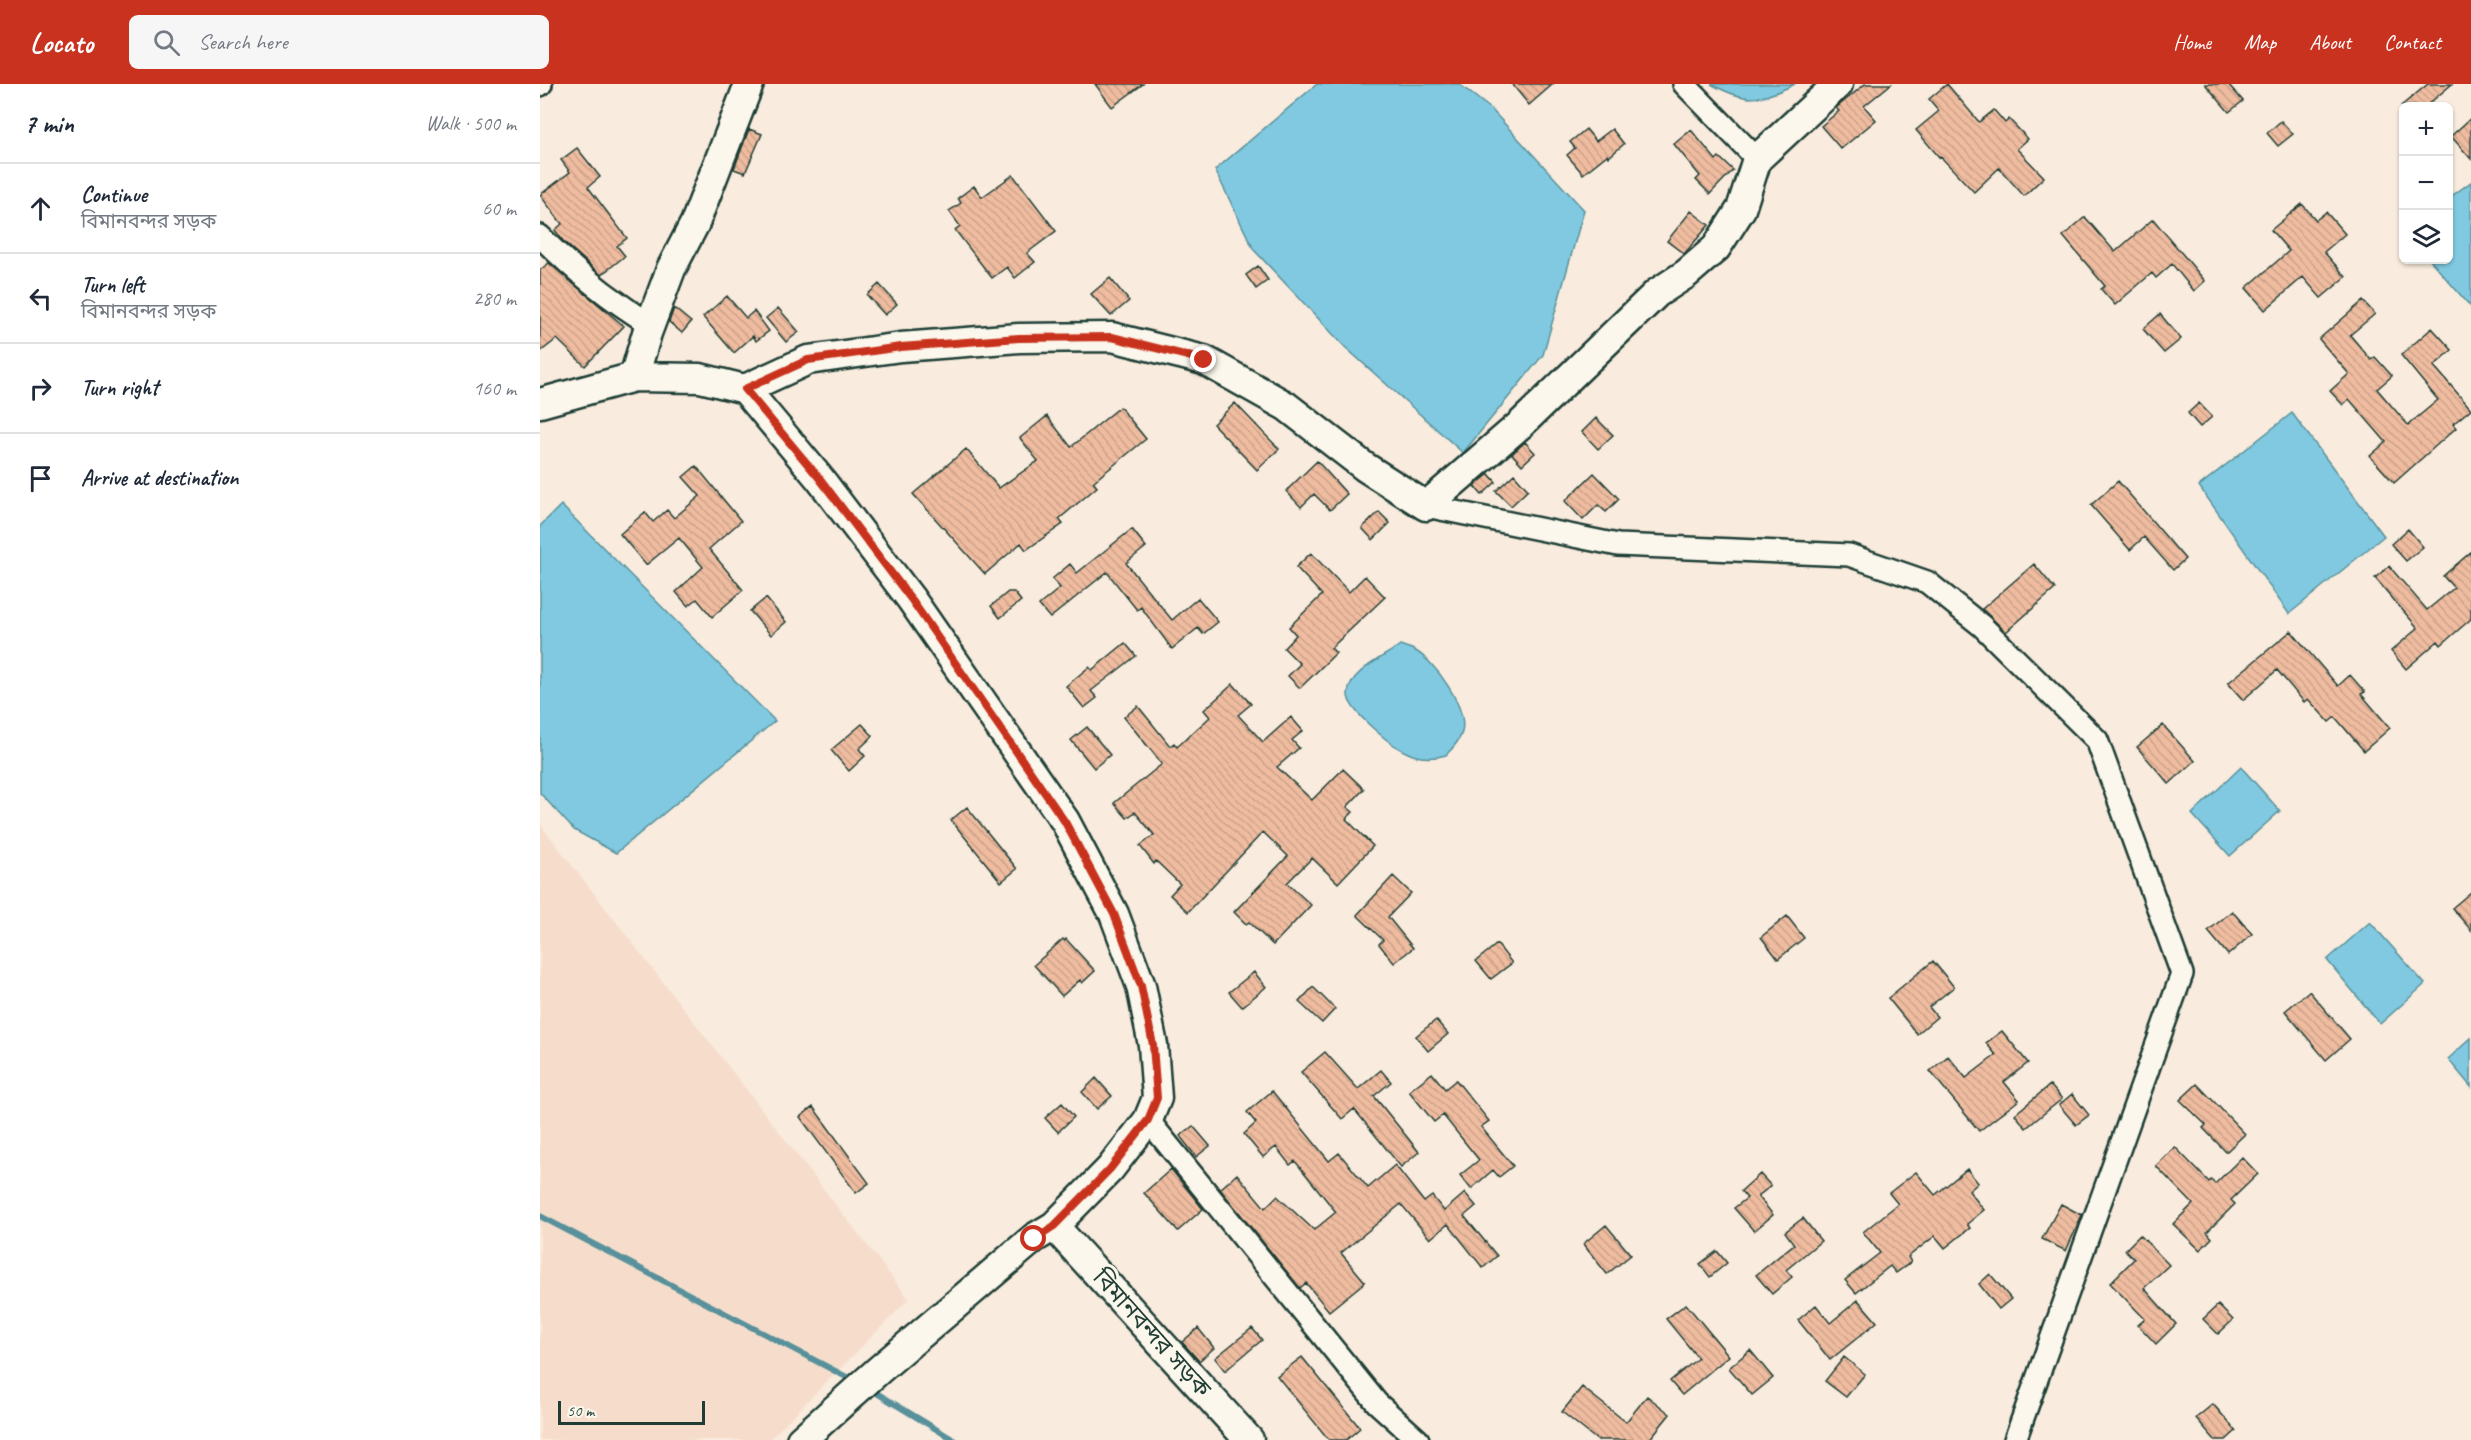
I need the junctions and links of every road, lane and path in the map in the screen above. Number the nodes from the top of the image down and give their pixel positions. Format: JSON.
{"nodes":[{"id":1,"x":749,"y":84,"type":"edge"},
{"id":2,"x":1684,"y":84,"type":"edge"},
{"id":3,"x":1838,"y":84,"type":"edge"},
{"id":4,"x":1757,"y":159,"type":"junction"},
{"id":5,"x":540,"y":236,"type":"edge"},
{"id":6,"x":650,"y":324,"type":"junction"},
{"id":7,"x":634,"y":377,"type":"junction"},
{"id":8,"x":745,"y":389,"type":"junction"},
{"id":9,"x":540,"y":403,"type":"edge"},
{"id":10,"x":1426,"y":506,"type":"junction"},
{"id":11,"x":1148,"y":1120,"type":"junction"},
{"id":12,"x":1054,"y":1226,"type":"junction"},
{"id":13,"x":801,"y":1440,"type":"edge"},
{"id":14,"x":1249,"y":1440,"type":"edge"},
{"id":15,"x":1418,"y":1440,"type":"edge"},
{"id":16,"x":2015,"y":1440,"type":"edge"}],
"edges":[{"from":1,"to":6,"type":"main road"},
{"from":2,"to":4,"type":"street"},
{"from":3,"to":4,"type":"main road"},
{"from":4,"to":10,"type":"main road"},
{"from":5,"to":6,"type":"street"},
{"from":6,"to":7,"type":"main road"},
{"from":7,"to":8,"type":"main road"},
{"from":7,"to":9,"type":"main road"},
{"from":8,"to":10,"type":"main road"},
{"from":8,"to":11,"type":"main road"},
{"from":10,"to":16,"type":"street"},
{"from":11,"to":12,"type":"main road"},
{"from":11,"to":15,"type":"street"},
{"from":12,"to":13,"type":"main road"},
{"from":12,"to":14,"type":"main road","name":"বিমানবন্দর সড়ক"}]}
